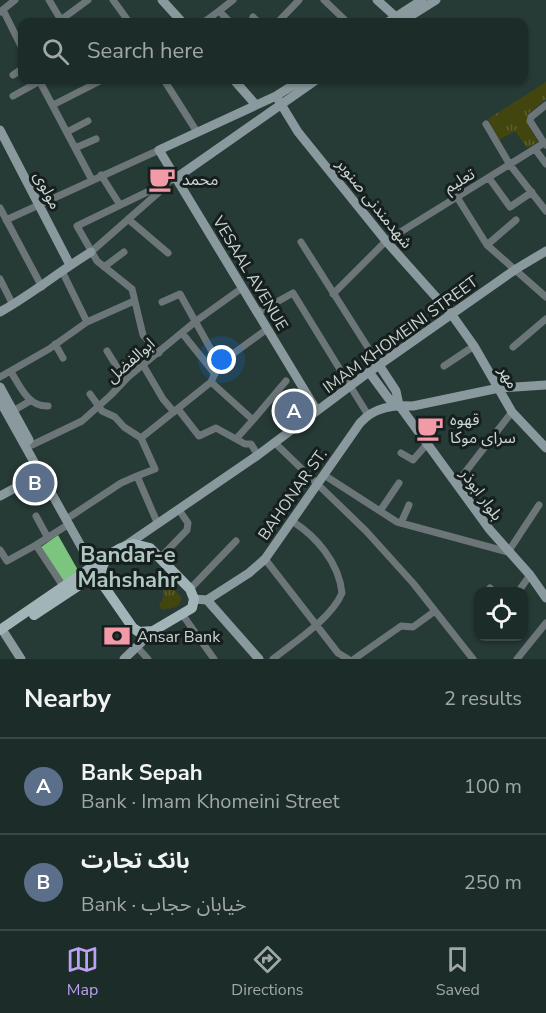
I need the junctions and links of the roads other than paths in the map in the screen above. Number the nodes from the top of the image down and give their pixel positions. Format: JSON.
{"nodes":[{"id":1,"x":15,"y":0,"type":"edge"},
{"id":2,"x":49,"y":0,"type":"edge"},
{"id":3,"x":113,"y":0,"type":"edge"},
{"id":4,"x":233,"y":0,"type":"edge"},
{"id":5,"x":324,"y":0,"type":"edge"},
{"id":6,"x":422,"y":0,"type":"edge"},
{"id":7,"x":436,"y":0,"type":"edge"},
{"id":8,"x":84,"y":1,"type":"edge"},
{"id":9,"x":295,"y":1,"type":"edge"},
{"id":10,"x":167,"y":2,"type":"edge"},
{"id":11,"x":382,"y":2,"type":"edge"},
{"id":12,"x":1,"y":11,"type":"edge"},
{"id":13,"x":219,"y":11,"type":"junction"},
{"id":14,"x":410,"y":12,"type":"junction"},
{"id":15,"x":58,"y":18,"type":"edge"},
{"id":16,"x":63,"y":18,"type":"edge"},
{"id":17,"x":126,"y":18,"type":"edge"},
{"id":18,"x":179,"y":18,"type":"edge"},
{"id":19,"x":209,"y":18,"type":"edge"},
{"id":20,"x":226,"y":18,"type":"edge"},
{"id":21,"x":281,"y":18,"type":"edge"},
{"id":22,"x":343,"y":18,"type":"edge"},
{"id":23,"x":393,"y":18,"type":"edge"},
{"id":24,"x":400,"y":18,"type":"edge"},
{"id":25,"x":18,"y":41,"type":"edge"},
{"id":26,"x":18,"y":72,"type":"edge"},
{"id":27,"x":13,"y":75,"type":"dead end"},
{"id":28,"x":33,"y":84,"type":"edge"},
{"id":29,"x":42,"y":84,"type":"edge"},
{"id":30,"x":94,"y":84,"type":"edge"},
{"id":31,"x":167,"y":84,"type":"edge"},
{"id":32,"x":238,"y":84,"type":"edge"},
{"id":33,"x":287,"y":84,"type":"edge"},
{"id":34,"x":309,"y":84,"type":"edge"},
{"id":35,"x":13,"y":96,"type":"dead end"},
{"id":36,"x":279,"y":100,"type":"junction"},
{"id":37,"x":53,"y":105,"type":"junction"},
{"id":38,"x":256,"y":105,"type":"junction"},
{"id":39,"x":546,"y":105,"type":"edge"},
{"id":40,"x":88,"y":121,"type":"dead end"},
{"id":41,"x":486,"y":124,"type":"dead end"},
{"id":42,"x":0,"y":130,"type":"edge"},
{"id":43,"x":67,"y":132,"type":"junction"},
{"id":44,"x":197,"y":132,"type":"junction"},
{"id":45,"x":96,"y":139,"type":"dead end"},
{"id":46,"x":545,"y":144,"type":"edge"},
{"id":47,"x":75,"y":148,"type":"junction"},
{"id":48,"x":535,"y":149,"type":"junction"},
{"id":49,"x":159,"y":150,"type":"junction"},
{"id":50,"x":546,"y":164,"type":"edge"},
{"id":51,"x":510,"y":165,"type":"junction"},
{"id":52,"x":101,"y":175,"type":"junction"},
{"id":53,"x":176,"y":178,"type":"junction"},
{"id":54,"x":489,"y":178,"type":"junction"},
{"id":55,"x":92,"y":180,"type":"junction"},
{"id":56,"x":532,"y":192,"type":"junction"},
{"id":57,"x":457,"y":197,"type":"junction"},
{"id":58,"x":39,"y":205,"type":"junction"},
{"id":59,"x":120,"y":205,"type":"junction"},
{"id":60,"x":0,"y":208,"type":"edge"},
{"id":61,"x":546,"y":211,"type":"edge"},
{"id":62,"x":128,"y":219,"type":"junction"},
{"id":63,"x":6,"y":220,"type":"junction"},
{"id":64,"x":516,"y":220,"type":"dead end"},
{"id":65,"x":386,"y":241,"type":"junction"},
{"id":66,"x":301,"y":242,"type":"dead end"},
{"id":67,"x":487,"y":245,"type":"junction"},
{"id":68,"x":546,"y":251,"type":"edge"},
{"id":69,"x":91,"y":252,"type":"junction"},
{"id":70,"x":124,"y":252,"type":"dead end"},
{"id":71,"x":168,"y":253,"type":"dead end"},
{"id":72,"x":104,"y":267,"type":"junction"},
{"id":73,"x":66,"y":268,"type":"junction"},
{"id":74,"x":516,"y":269,"type":"junction"},
{"id":75,"x":0,"y":279,"type":"edge"},
{"id":76,"x":42,"y":287,"type":"junction"},
{"id":77,"x":242,"y":288,"type":"junction"},
{"id":78,"x":333,"y":294,"type":"junction"},
{"id":79,"x":546,"y":297,"type":"edge"},
{"id":80,"x":134,"y":301,"type":"junction"},
{"id":81,"x":162,"y":302,"type":"dead end"},
{"id":82,"x":13,"y":305,"type":"junction"},
{"id":83,"x":0,"y":312,"type":"edge"},
{"id":84,"x":257,"y":313,"type":"junction"},
{"id":85,"x":452,"y":315,"type":"junction"},
{"id":86,"x":546,"y":319,"type":"edge"},
{"id":87,"x":196,"y":321,"type":"junction"},
{"id":88,"x":87,"y":322,"type":"junction"},
{"id":89,"x":267,"y":328,"type":"junction"},
{"id":90,"x":182,"y":333,"type":"junction"},
{"id":91,"x":55,"y":344,"type":"junction"},
{"id":92,"x":474,"y":346,"type":"junction"},
{"id":93,"x":513,"y":347,"type":"dead end"},
{"id":94,"x":107,"y":351,"type":"dead end"},
{"id":95,"x":159,"y":353,"type":"junction"},
{"id":96,"x":63,"y":358,"type":"dead end"},
{"id":97,"x":219,"y":364,"type":"junction"},
{"id":98,"x":143,"y":365,"type":"junction"},
{"id":99,"x":379,"y":365,"type":"junction"},
{"id":100,"x":444,"y":366,"type":"dead end"},
{"id":101,"x":10,"y":372,"type":"junction"},
{"id":102,"x":369,"y":372,"type":"junction"},
{"id":103,"x":215,"y":374,"type":"junction"},
{"id":104,"x":0,"y":376,"type":"edge"},
{"id":105,"x":125,"y":380,"type":"junction"},
{"id":106,"x":286,"y":381,"type":"dead end"},
{"id":107,"x":211,"y":382,"type":"junction"},
{"id":108,"x":350,"y":386,"type":"junction"},
{"id":109,"x":545,"y":386,"type":"edge"},
{"id":110,"x":0,"y":387,"type":"edge"},
{"id":111,"x":499,"y":388,"type":"junction"},
{"id":112,"x":90,"y":394,"type":"dead end"},
{"id":113,"x":0,"y":401,"type":"edge"},
{"id":114,"x":30,"y":401,"type":"junction"},
{"id":115,"x":399,"y":405,"type":"junction"},
{"id":116,"x":48,"y":406,"type":"dead end"},
{"id":117,"x":98,"y":406,"type":"junction"},
{"id":118,"x":13,"y":411,"type":"junction"},
{"id":119,"x":176,"y":411,"type":"junction"},
{"id":120,"x":317,"y":411,"type":"junction"},
{"id":121,"x":512,"y":411,"type":"junction"},
{"id":122,"x":368,"y":415,"type":"junction"},
{"id":123,"x":253,"y":420,"type":"junction"},
{"id":124,"x":141,"y":438,"type":"junction"},
{"id":125,"x":236,"y":439,"type":"junction"},
{"id":126,"x":274,"y":442,"type":"junction"},
{"id":127,"x":427,"y":444,"type":"junction"},
{"id":128,"x":32,"y":445,"type":"junction"},
{"id":129,"x":546,"y":448,"type":"edge"},
{"id":130,"x":401,"y":453,"type":"dead end"},
{"id":131,"x":258,"y":455,"type":"junction"},
{"id":132,"x":41,"y":474,"type":"junction"},
{"id":133,"x":324,"y":475,"type":"junction"},
{"id":134,"x":137,"y":476,"type":"junction"},
{"id":135,"x":399,"y":483,"type":"dead end"},
{"id":136,"x":456,"y":484,"type":"junction"},
{"id":137,"x":317,"y":485,"type":"junction"},
{"id":138,"x":0,"y":496,"type":"edge"},
{"id":139,"x":409,"y":505,"type":"dead end"},
{"id":140,"x":538,"y":505,"type":"dead end"},
{"id":141,"x":178,"y":510,"type":"junction"},
{"id":142,"x":380,"y":511,"type":"junction"},
{"id":143,"x":36,"y":516,"type":"dead end"},
{"id":144,"x":70,"y":520,"type":"junction"},
{"id":145,"x":292,"y":521,"type":"junction"},
{"id":146,"x":156,"y":523,"type":"junction"},
{"id":147,"x":401,"y":523,"type":"junction"},
{"id":148,"x":48,"y":538,"type":"junction"},
{"id":149,"x":236,"y":541,"type":"dead end"},
{"id":150,"x":36,"y":545,"type":"junction"},
{"id":151,"x":125,"y":546,"type":"junction"},
{"id":152,"x":0,"y":550,"type":"edge"},
{"id":153,"x":508,"y":552,"type":"junction"},
{"id":154,"x":160,"y":558,"type":"junction"},
{"id":155,"x":265,"y":559,"type":"junction"},
{"id":156,"x":99,"y":562,"type":"junction"},
{"id":157,"x":530,"y":575,"type":"junction"},
{"id":158,"x":101,"y":582,"type":"junction"},
{"id":159,"x":63,"y":586,"type":"junction"},
{"id":160,"x":521,"y":587,"type":"edge"},
{"id":161,"x":192,"y":594,"type":"junction"},
{"id":162,"x":546,"y":596,"type":"edge"},
{"id":163,"x":207,"y":600,"type":"junction"},
{"id":164,"x":435,"y":611,"type":"junction"},
{"id":165,"x":182,"y":614,"type":"junction"},
{"id":166,"x":546,"y":622,"type":"edge"},
{"id":167,"x":316,"y":625,"type":"junction"},
{"id":168,"x":153,"y":631,"type":"junction"},
{"id":169,"x":1,"y":632,"type":"edge"},
{"id":170,"x":138,"y":648,"type":"junction"},
{"id":171,"x":21,"y":659,"type":"edge"},
{"id":172,"x":124,"y":659,"type":"edge"},
{"id":173,"x":148,"y":659,"type":"edge"},
{"id":174,"x":214,"y":659,"type":"edge"},
{"id":175,"x":260,"y":659,"type":"edge"},
{"id":176,"x":273,"y":659,"type":"edge"},
{"id":177,"x":348,"y":659,"type":"edge"},
{"id":178,"x":354,"y":659,"type":"edge"},
{"id":179,"x":473,"y":659,"type":"edge"},
{"id":180,"x":517,"y":659,"type":"edge"}],
"edges":[{"from":1,"to":12,"type":"street"},
{"from":2,"to":15,"type":"street"},
{"from":3,"to":17,"type":"street"},
{"from":4,"to":13,"type":"street"},
{"from":5,"to":22,"type":"street"},
{"from":6,"to":14,"type":"street"},
{"from":7,"to":14,"type":"street"},
{"from":8,"to":16,"type":"street"},
{"from":9,"to":21,"type":"street"},
{"from":10,"to":18,"type":"street"},
{"from":11,"to":23,"type":"street"},
{"from":12,"to":25,"type":"street"},
{"from":13,"to":19,"type":"street"},
{"from":13,"to":20,"type":"street"},
{"from":14,"to":24,"type":"street"},
{"from":26,"to":27,"type":"street"},
{"from":28,"to":35,"type":"street"},
{"from":29,"to":37,"type":"street"},
{"from":30,"to":37,"type":"street"},
{"from":31,"to":44,"type":"street"},
{"from":32,"to":38,"type":"street"},
{"from":33,"to":36,"type":"street"},
{"from":34,"to":36,"type":"street"},
{"from":36,"to":38,"type":"street"},
{"from":36,"to":53,"type":"street"},
{"from":36,"to":65,"type":"street","name":"شهدمندنی صنوبر"},
{"from":37,"to":43,"type":"street"},
{"from":38,"to":44,"type":"street"},
{"from":39,"to":46,"type":"street"},
{"from":40,"to":43,"type":"street"},
{"from":41,"to":51,"type":"street"},
{"from":42,"to":58,"type":"street","name":"مولوی"},
{"from":43,"to":47,"type":"street"},
{"from":44,"to":49,"type":"street"},
{"from":45,"to":47,"type":"street"},
{"from":46,"to":48,"type":"street","name":"تعلیم"},
{"from":47,"to":55,"type":"street"},
{"from":48,"to":50,"type":"street"},
{"from":48,"to":51,"type":"street","name":"تعلیم"},
{"from":49,"to":52,"type":"street"},
{"from":49,"to":53,"type":"street","name":"VESAAL AVENUE"},
{"from":51,"to":54,"type":"street","name":"تعلیم"},
{"from":51,"to":56,"type":"street"},
{"from":52,"to":55,"type":"street"},
{"from":52,"to":59,"type":"street"},
{"from":53,"to":59,"type":"street"},
{"from":53,"to":62,"type":"street"},
{"from":53,"to":77,"type":"street","name":"VESAAL AVENUE"},
{"from":54,"to":56,"type":"street"},
{"from":54,"to":57,"type":"street","name":"تعلیم"},
{"from":55,"to":58,"type":"street"},
{"from":56,"to":61,"type":"street"},
{"from":57,"to":65,"type":"street","name":"تعلیم"},
{"from":57,"to":67,"type":"street"},
{"from":58,"to":63,"type":"street"},
{"from":58,"to":73,"type":"street","name":"مولوی"},
{"from":59,"to":69,"type":"street"},
{"from":60,"to":63,"type":"street"},
{"from":62,"to":69,"type":"street"},
{"from":62,"to":71,"type":"street"},
{"from":63,"to":76,"type":"street"},
{"from":64,"to":67,"type":"street"},
{"from":65,"to":78,"type":"street","name":"تعلیم"},
{"from":65,"to":85,"type":"street","name":"شهدمندنی صنوبر"},
{"from":66,"to":78,"type":"street"},
{"from":67,"to":74,"type":"street"},
{"from":68,"to":74,"type":"street","name":"IMAM KHOMEINI STREET"},
{"from":69,"to":72,"type":"street"},
{"from":69,"to":73,"type":"street"},
{"from":70,"to":72,"type":"street"},
{"from":72,"to":80,"type":"street"},
{"from":73,"to":76,"type":"street"},
{"from":73,"to":88,"type":"street"},
{"from":74,"to":79,"type":"street"},
{"from":74,"to":85,"type":"street","name":"IMAM KHOMEINI STREET"},
{"from":75,"to":82,"type":"street"},
{"from":76,"to":82,"type":"street"},
{"from":77,"to":84,"type":"street","name":"VESAAL AVENUE"},
{"from":77,"to":87,"type":"street","name":"ابوالفضل"},
{"from":78,"to":99,"type":"street"},
{"from":80,"to":88,"type":"street"},
{"from":80,"to":95,"type":"street"},
{"from":81,"to":87,"type":"street"},
{"from":82,"to":83,"type":"street"},
{"from":84,"to":89,"type":"street","name":"VESAAL AVENUE"},
{"from":84,"to":108,"type":"street"},
{"from":85,"to":92,"type":"street","name":"مهر"},
{"from":85,"to":99,"type":"street","name":"IMAM KHOMEINI STREET"},
{"from":86,"to":93,"type":"street"},
{"from":87,"to":90,"type":"street","name":"ابوالفضل"},
{"from":87,"to":97,"type":"street"},
{"from":88,"to":91,"type":"street"},
{"from":89,"to":97,"type":"street"},
{"from":89,"to":120,"type":"street","name":"VESAAL AVENUE"},
{"from":90,"to":95,"type":"street","name":"ابوالفضل"},
{"from":90,"to":103,"type":"street"},
{"from":91,"to":96,"type":"street"},
{"from":91,"to":101,"type":"street"},
{"from":92,"to":100,"type":"street"},
{"from":92,"to":111,"type":"street","name":"مهر"},
{"from":94,"to":105,"type":"street"},
{"from":95,"to":98,"type":"street","name":"ابوالفضل"},
{"from":97,"to":103,"type":"street"},
{"from":98,"to":105,"type":"street","name":"ابوالفضل"},
{"from":98,"to":119,"type":"street"},
{"from":99,"to":102,"type":"street","name":"IMAM KHOMEINI STREET"},
{"from":99,"to":115,"type":"street"},
{"from":101,"to":104,"type":"street"},
{"from":101,"to":114,"type":"street"},
{"from":102,"to":108,"type":"street","name":"IMAM KHOMEINI STREET"},
{"from":102,"to":115,"type":"street"},
{"from":103,"to":107,"type":"street"},
{"from":105,"to":117,"type":"street","name":"ابوالفضل"},
{"from":106,"to":123,"type":"street"},
{"from":107,"to":119,"type":"street"},
{"from":107,"to":123,"type":"street"},
{"from":108,"to":120,"type":"street","name":"IMAM KHOMEINI STREET"},
{"from":108,"to":122,"type":"street"},
{"from":109,"to":111,"type":"street"},
{"from":110,"to":118,"type":"street"},
{"from":111,"to":115,"type":"street"},
{"from":111,"to":121,"type":"street","name":"مهر"},
{"from":112,"to":117,"type":"street"},
{"from":113,"to":132,"type":"street"},
{"from":114,"to":116,"type":"street"},
{"from":114,"to":118,"type":"street"},
{"from":115,"to":122,"type":"street"},
{"from":115,"to":127,"type":"street","name":"بلوار ابوذر"},
{"from":117,"to":124,"type":"street"},
{"from":117,"to":128,"type":"street","name":"ابوالفضل"},
{"from":118,"to":128,"type":"street"},
{"from":119,"to":124,"type":"street"},
{"from":119,"to":125,"type":"street"},
{"from":120,"to":126,"type":"street","name":"IMAM KHOMEINI STREET"},
{"from":121,"to":129,"type":"street","name":"مهر"},
{"from":121,"to":136,"type":"street"},
{"from":122,"to":133,"type":"street","name":"BAHONAR ST."},
{"from":123,"to":125,"type":"street"},
{"from":124,"to":134,"type":"street"},
{"from":125,"to":131,"type":"street"},
{"from":126,"to":131,"type":"street","name":"IMAM KHOMEINI STREET"},
{"from":126,"to":137,"type":"street"},
{"from":127,"to":130,"type":"street"},
{"from":127,"to":136,"type":"street","name":"بلوار ابوذر"},
{"from":128,"to":144,"type":"street"},
{"from":131,"to":141,"type":"street","name":"IMAM KHOMEINI STREET"},
{"from":132,"to":138,"type":"street"},
{"from":132,"to":144,"type":"street"},
{"from":133,"to":137,"type":"street","name":"BAHONAR ST."},
{"from":133,"to":142,"type":"street"},
{"from":134,"to":144,"type":"street"},
{"from":134,"to":146,"type":"street"},
{"from":135,"to":142,"type":"street"},
{"from":136,"to":153,"type":"street","name":"بلوار ابوذر"},
{"from":137,"to":145,"type":"street","name":"BAHONAR ST."},
{"from":137,"to":164,"type":"street"},
{"from":139,"to":147,"type":"street"},
{"from":140,"to":153,"type":"street"},
{"from":141,"to":146,"type":"street","name":"IMAM KHOMEINI STREET"},
{"from":141,"to":154,"type":"street"},
{"from":142,"to":147,"type":"street"},
{"from":143,"to":148,"type":"street"},
{"from":144,"to":148,"type":"street"},
{"from":144,"to":156,"type":"street"},
{"from":145,"to":155,"type":"street","name":"BAHONAR ST."},
{"from":145,"to":167,"type":"street"},
{"from":146,"to":151,"type":"street","name":"IMAM KHOMEINI STREET"},
{"from":147,"to":153,"type":"street"},
{"from":148,"to":150,"type":"street"},
{"from":149,"to":161,"type":"street"},
{"from":150,"to":152,"type":"street"},
{"from":150,"to":159,"type":"street"},
{"from":151,"to":154,"type":"main road"},
{"from":151,"to":156,"type":"main road"},
{"from":153,"to":157,"type":"street","name":"بلوار ابوذر"},
{"from":154,"to":161,"type":"main road"},
{"from":155,"to":163,"type":"street","name":"BAHONAR ST."},
{"from":155,"to":167,"type":"street"},
{"from":156,"to":158,"type":"main road"},
{"from":156,"to":159,"type":"main road"},
{"from":157,"to":160,"type":"street"},
{"from":157,"to":162,"type":"street","name":"بلوار ابوذر"},
{"from":158,"to":168,"type":"main road"},
{"from":158,"to":169,"type":"main road"},
{"from":159,"to":169,"type":"main road"},
{"from":161,"to":163,"type":"street"},
{"from":161,"to":165,"type":"main road"},
{"from":163,"to":175,"type":"street"},
{"from":164,"to":178,"type":"street"},
{"from":164,"to":179,"type":"street"},
{"from":165,"to":168,"type":"main road"},
{"from":165,"to":174,"type":"street"},
{"from":166,"to":180,"type":"street"},
{"from":167,"to":176,"type":"street"},
{"from":167,"to":177,"type":"street"},
{"from":168,"to":170,"type":"street"},
{"from":169,"to":171,"type":"street"},
{"from":170,"to":172,"type":"street"},
{"from":170,"to":173,"type":"street"}]}
